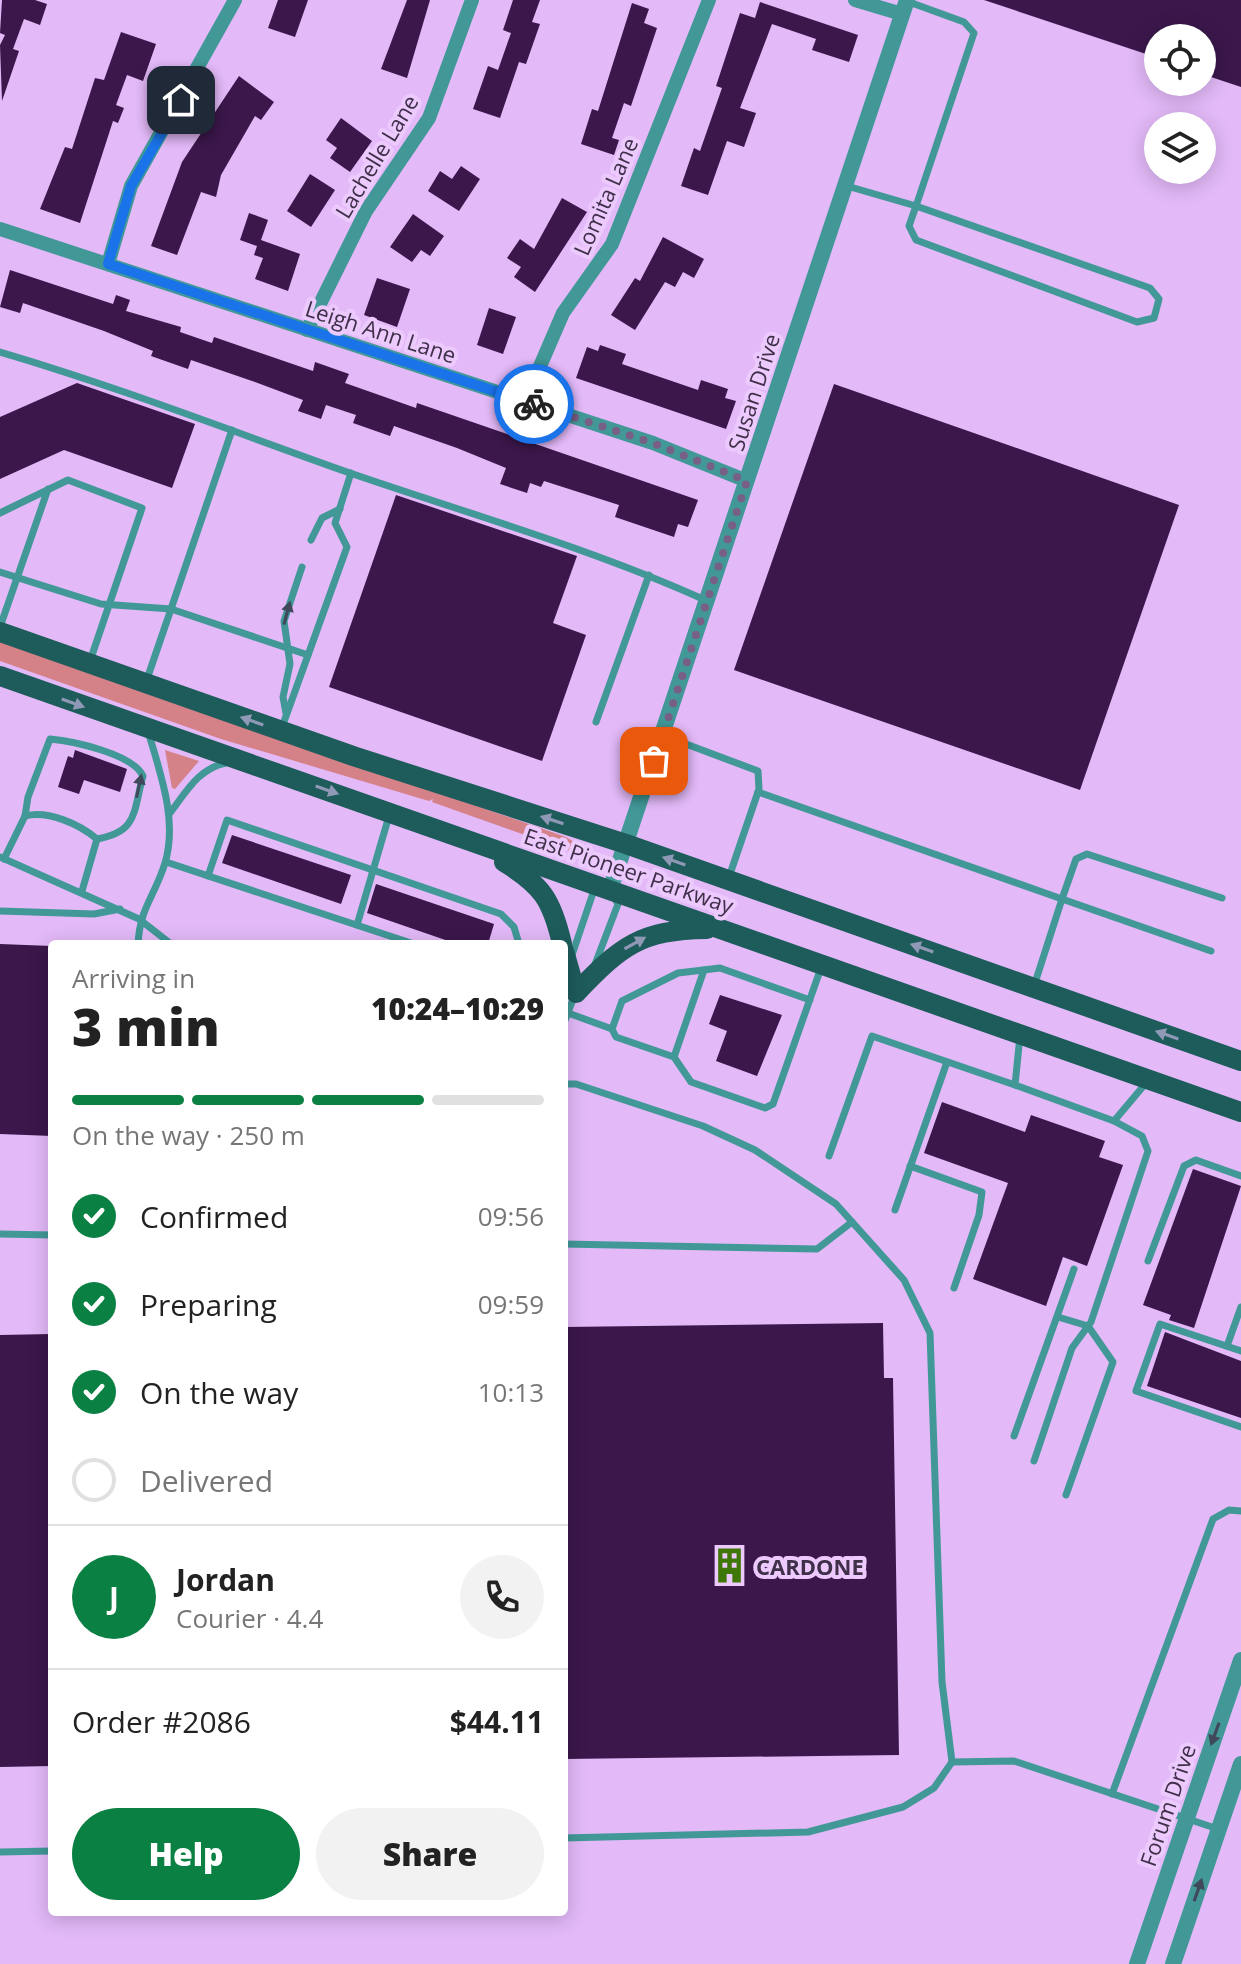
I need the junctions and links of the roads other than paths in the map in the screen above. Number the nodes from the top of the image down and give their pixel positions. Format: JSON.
{"nodes":[{"id":1,"x":235,"y":0,"type":"edge"},
{"id":2,"x":472,"y":0,"type":"edge"},
{"id":3,"x":709,"y":0,"type":"edge"},
{"id":4,"x":855,"y":0,"type":"edge"},
{"id":5,"x":905,"y":5,"type":"edge"},
{"id":6,"x":845,"y":185,"type":"junction"},
{"id":7,"x":916,"y":206,"type":"junction"},
{"id":8,"x":0,"y":229,"type":"edge"},
{"id":9,"x":108,"y":264,"type":"junction"},
{"id":10,"x":307,"y":330,"type":"junction"},
{"id":11,"x":0,"y":352,"type":"edge"},
{"id":12,"x":525,"y":401,"type":"junction"},
{"id":13,"x":232,"y":430,"type":"junction"},
{"id":14,"x":351,"y":473,"type":"junction"},
{"id":15,"x":747,"y":481,"type":"junction"},
{"id":16,"x":48,"y":489,"type":"junction"},
{"id":17,"x":340,"y":509,"type":"junction"},
{"id":18,"x":0,"y":513,"type":"edge"},
{"id":19,"x":311,"y":540,"type":"dead end"},
{"id":20,"x":302,"y":567,"type":"dead end"},
{"id":21,"x":0,"y":572,"type":"edge"},
{"id":22,"x":649,"y":575,"type":"junction"},
{"id":23,"x":18,"y":578,"type":"junction"},
{"id":24,"x":707,"y":600,"type":"junction"},
{"id":25,"x":108,"y":604,"type":"junction"},
{"id":26,"x":171,"y":609,"type":"junction"},
{"id":27,"x":0,"y":629,"type":"edge"},
{"id":28,"x":286,"y":647,"type":"junction"},
{"id":29,"x":308,"y":655,"type":"junction"},
{"id":30,"x":89,"y":664,"type":"junction"},
{"id":31,"x":0,"y":676,"type":"edge"},
{"id":32,"x":145,"y":683,"type":"junction"},
{"id":33,"x":596,"y":722,"type":"dead end"},
{"id":34,"x":283,"y":723,"type":"junction"},
{"id":35,"x":147,"y":729,"type":"junction"},
{"id":36,"x":662,"y":735,"type":"junction"},
{"id":37,"x":238,"y":760,"type":"junction"},
{"id":38,"x":758,"y":792,"type":"junction"},
{"id":39,"x":390,"y":811,"type":"junction"},
{"id":40,"x":170,"y":813,"type":"junction"},
{"id":41,"x":25,"y":816,"type":"junction"},
{"id":42,"x":455,"y":834,"type":"junction"},
{"id":43,"x":97,"y":839,"type":"junction"},
{"id":44,"x":626,"y":844,"type":"junction"},
{"id":45,"x":2,"y":858,"type":"edge"},
{"id":46,"x":166,"y":862,"type":"junction"},
{"id":47,"x":373,"y":870,"type":"junction"},
{"id":48,"x":208,"y":876,"type":"junction"},
{"id":49,"x":728,"y":880,"type":"junction"},
{"id":50,"x":610,"y":890,"type":"junction"},
{"id":51,"x":82,"y":891,"type":"junction"},
{"id":52,"x":1222,"y":898,"type":"dead end"},
{"id":53,"x":1062,"y":899,"type":"junction"},
{"id":54,"x":120,"y":909,"type":"junction"},
{"id":55,"x":0,"y":911,"type":"edge"},
{"id":56,"x":139,"y":919,"type":"junction"},
{"id":57,"x":357,"y":925,"type":"junction"},
{"id":58,"x":723,"y":929,"type":"junction"},
{"id":59,"x":138,"y":940,"type":"edge"},
{"id":60,"x":166,"y":940,"type":"edge"},
{"id":61,"x":402,"y":940,"type":"edge"},
{"id":62,"x":518,"y":940,"type":"edge"},
{"id":63,"x":561,"y":940,"type":"edge"},
{"id":64,"x":1211,"y":951,"type":"dead end"},
{"id":65,"x":823,"y":963,"type":"junction"},
{"id":66,"x":568,"y":965,"type":"edge"},
{"id":67,"x":704,"y":970,"type":"junction"},
{"id":68,"x":1034,"y":988,"type":"junction"},
{"id":69,"x":576,"y":993,"type":"junction"},
{"id":70,"x":810,"y":1000,"type":"junction"},
{"id":71,"x":568,"y":1013,"type":"joint"},
{"id":72,"x":612,"y":1029,"type":"junction"},
{"id":73,"x":1021,"y":1034,"type":"junction"},
{"id":74,"x":674,"y":1057,"type":"junction"},
{"id":75,"x":1241,"y":1061,"type":"edge"},
{"id":76,"x":947,"y":1062,"type":"junction"},
{"id":77,"x":1148,"y":1080,"type":"junction"},
{"id":78,"x":568,"y":1084,"type":"edge"},
{"id":79,"x":1015,"y":1085,"type":"junction"},
{"id":80,"x":1241,"y":1112,"type":"edge"},
{"id":81,"x":1114,"y":1121,"type":"junction"},
{"id":82,"x":829,"y":1156,"type":"dead end"},
{"id":83,"x":910,"y":1166,"type":"junction"},
{"id":84,"x":1241,"y":1176,"type":"edge"},
{"id":85,"x":895,"y":1210,"type":"dead end"},
{"id":86,"x":852,"y":1222,"type":"junction"},
{"id":87,"x":0,"y":1234,"type":"edge"},
{"id":88,"x":48,"y":1235,"type":"edge"},
{"id":89,"x":568,"y":1244,"type":"edge"},
{"id":90,"x":1148,"y":1261,"type":"dead end"},
{"id":91,"x":1074,"y":1269,"type":"dead end"},
{"id":92,"x":954,"y":1288,"type":"dead end"},
{"id":93,"x":1241,"y":1307,"type":"edge"},
{"id":94,"x":1058,"y":1317,"type":"junction"},
{"id":95,"x":1088,"y":1326,"type":"junction"},
{"id":96,"x":1227,"y":1346,"type":"junction"},
{"id":97,"x":1241,"y":1351,"type":"edge"},
{"id":98,"x":1241,"y":1427,"type":"edge"},
{"id":99,"x":1014,"y":1436,"type":"dead end"},
{"id":100,"x":1034,"y":1461,"type":"dead end"},
{"id":101,"x":1066,"y":1495,"type":"dead end"},
{"id":102,"x":1241,"y":1511,"type":"edge"},
{"id":103,"x":1241,"y":1660,"type":"edge"},
{"id":104,"x":952,"y":1762,"type":"junction"},
{"id":105,"x":1241,"y":1764,"type":"edge"},
{"id":106,"x":1112,"y":1794,"type":"junction"},
{"id":107,"x":1185,"y":1819,"type":"junction"},
{"id":108,"x":1218,"y":1829,"type":"junction"},
{"id":109,"x":568,"y":1838,"type":"edge"},
{"id":110,"x":48,"y":1851,"type":"edge"},
{"id":111,"x":0,"y":1852,"type":"edge"},
{"id":112,"x":1137,"y":1964,"type":"edge"},
{"id":113,"x":1173,"y":1964,"type":"edge"}],
"edges":[{"from":1,"to":9,"type":"street"},
{"from":2,"to":10,"type":"street","name":"Lachelle Lane"},
{"from":3,"to":12,"type":"street","name":"Lomita Lane"},
{"from":4,"to":5,"type":"street"},
{"from":5,"to":6,"type":"street","name":"Susan Drive"},
{"from":5,"to":7,"type":"lane"},
{"from":6,"to":7,"type":"lane"},
{"from":6,"to":15,"type":"street","name":"Susan Drive"},
{"from":7,"to":7,"type":"lane"},
{"from":8,"to":9,"type":"street","name":"Leigh Ann Lane"},
{"from":9,"to":10,"type":"street","name":"Leigh Ann Lane"},
{"from":10,"to":12,"type":"street","name":"Leigh Ann Lane"},
{"from":11,"to":13,"type":"lane"},
{"from":12,"to":15,"type":"street","name":"Leigh Ann Lane"},
{"from":13,"to":14,"type":"lane"},
{"from":13,"to":26,"type":"lane"},
{"from":14,"to":17,"type":"lane"},
{"from":14,"to":22,"type":"lane"},
{"from":15,"to":24,"type":"street","name":"Susan Drive"},
{"from":16,"to":18,"type":"lane"},
{"from":16,"to":23,"type":"lane"},
{"from":16,"to":25,"type":"lane"},
{"from":17,"to":19,"type":"lane"},
{"from":17,"to":29,"type":"lane"},
{"from":28,"to":20,"type":"lane","one_way":true},
{"from":21,"to":23,"type":"lane"},
{"from":22,"to":24,"type":"lane"},
{"from":22,"to":33,"type":"lane"},
{"from":23,"to":25,"type":"lane"},
{"from":23,"to":27,"type":"lane"},
{"from":24,"to":36,"type":"street","name":"Susan Drive"},
{"from":25,"to":26,"type":"lane"},
{"from":25,"to":30,"type":"lane"},
{"from":26,"to":28,"type":"lane"},
{"from":26,"to":32,"type":"lane"},
{"from":27,"to":30,"type":"main road","name":"East Pioneer Parkway"},
{"from":28,"to":29,"type":"lane"},
{"from":28,"to":34,"type":"lane"},
{"from":29,"to":34,"type":"lane"},
{"from":30,"to":32,"type":"main road","name":"East Pioneer Parkway"},
{"from":31,"to":35,"type":"main road","name":"East Pioneer Parkway","one_way":true},
{"from":34,"to":32,"type":"main road","name":"East Pioneer Parkway","one_way":true},
{"from":44,"to":34,"type":"main road","name":"East Pioneer Parkway","one_way":true},
{"from":35,"to":37,"type":"main road","name":"East Pioneer Parkway"},
{"from":35,"to":40,"type":"lane"},
{"from":36,"to":38,"type":"lane"},
{"from":36,"to":44,"type":"street","name":"Susan Drive"},
{"from":37,"to":39,"type":"main road","name":"East Pioneer Parkway","one_way":true},
{"from":37,"to":40,"type":"lane"},
{"from":38,"to":49,"type":"lane"},
{"from":38,"to":53,"type":"lane"},
{"from":39,"to":42,"type":"main road","name":"East Pioneer Parkway"},
{"from":39,"to":47,"type":"lane"},
{"from":40,"to":46,"type":"lane"},
{"from":41,"to":43,"type":"lane"},
{"from":43,"to":41,"type":"lane","one_way":true},
{"from":41,"to":45,"type":"lane"},
{"from":42,"to":50,"type":"main road","name":"East Pioneer Parkway"},
{"from":42,"to":63,"type":"main road"},
{"from":43,"to":51,"type":"lane"},
{"from":49,"to":44,"type":"main road","name":"East Pioneer Parkway","one_way":true},
{"from":44,"to":50,"type":"street","name":"Susan Drive"},
{"from":45,"to":51,"type":"lane"},
{"from":46,"to":48,"type":"lane"},
{"from":46,"to":56,"type":"lane"},
{"from":47,"to":48,"type":"lane"},
{"from":47,"to":57,"type":"lane"},
{"from":47,"to":62,"type":"lane"},
{"from":48,"to":57,"type":"lane"},
{"from":68,"to":49,"type":"main road","name":"East Pioneer Parkway","one_way":true},
{"from":50,"to":58,"type":"main road","name":"East Pioneer Parkway"},
{"from":50,"to":69,"type":"lane"},
{"from":50,"to":69,"type":"lane"},
{"from":51,"to":54,"type":"lane"},
{"from":52,"to":53,"type":"lane"},
{"from":53,"to":64,"type":"lane"},
{"from":53,"to":68,"type":"lane"},
{"from":54,"to":55,"type":"lane"},
{"from":54,"to":56,"type":"lane"},
{"from":56,"to":59,"type":"lane"},
{"from":56,"to":60,"type":"lane"},
{"from":57,"to":61,"type":"lane"},
{"from":58,"to":65,"type":"main road","name":"East Pioneer Parkway"},
{"from":69,"to":58,"type":"main road","one_way":true},
{"from":65,"to":70,"type":"lane"},
{"from":65,"to":73,"type":"main road","name":"East Pioneer Parkway"},
{"from":66,"to":69,"type":"main road"},
{"from":67,"to":70,"type":"lane"},
{"from":67,"to":72,"type":"lane"},
{"from":67,"to":74,"type":"lane"},
{"from":75,"to":68,"type":"main road","name":"East Pioneer Parkway","one_way":true},
{"from":69,"to":71,"type":"lane"},
{"from":70,"to":74,"type":"lane"},
{"from":71,"to":72,"type":"lane"},
{"from":72,"to":74,"type":"lane"},
{"from":73,"to":77,"type":"main road","name":"East Pioneer Parkway"},
{"from":73,"to":79,"type":"lane"},
{"from":76,"to":79,"type":"lane"},
{"from":76,"to":82,"type":"lane"},
{"from":76,"to":83,"type":"lane"},
{"from":77,"to":80,"type":"main road","name":"East Pioneer Parkway"},
{"from":77,"to":81,"type":"lane"},
{"from":78,"to":86,"type":"lane"},
{"from":79,"to":81,"type":"lane"},
{"from":81,"to":95,"type":"lane"},
{"from":83,"to":85,"type":"lane"},
{"from":83,"to":92,"type":"lane"},
{"from":84,"to":90,"type":"lane"},
{"from":86,"to":89,"type":"lane"},
{"from":86,"to":104,"type":"lane"},
{"from":87,"to":88,"type":"lane"},
{"from":91,"to":94,"type":"lane"},
{"from":93,"to":96,"type":"lane"},
{"from":94,"to":95,"type":"lane"},
{"from":94,"to":99,"type":"lane"},
{"from":95,"to":100,"type":"lane"},
{"from":95,"to":101,"type":"lane"},
{"from":96,"to":97,"type":"lane"},
{"from":96,"to":98,"type":"lane"},
{"from":102,"to":106,"type":"lane"},
{"from":103,"to":107,"type":"street","name":"Forum Drive","one_way":true},
{"from":104,"to":106,"type":"lane"},
{"from":104,"to":109,"type":"lane"},
{"from":105,"to":108,"type":"street"},
{"from":106,"to":107,"type":"lane"},
{"from":107,"to":108,"type":"lane"},
{"from":107,"to":112,"type":"street","name":"Forum Drive"},
{"from":113,"to":108,"type":"street","one_way":true},
{"from":110,"to":111,"type":"lane"}]}
